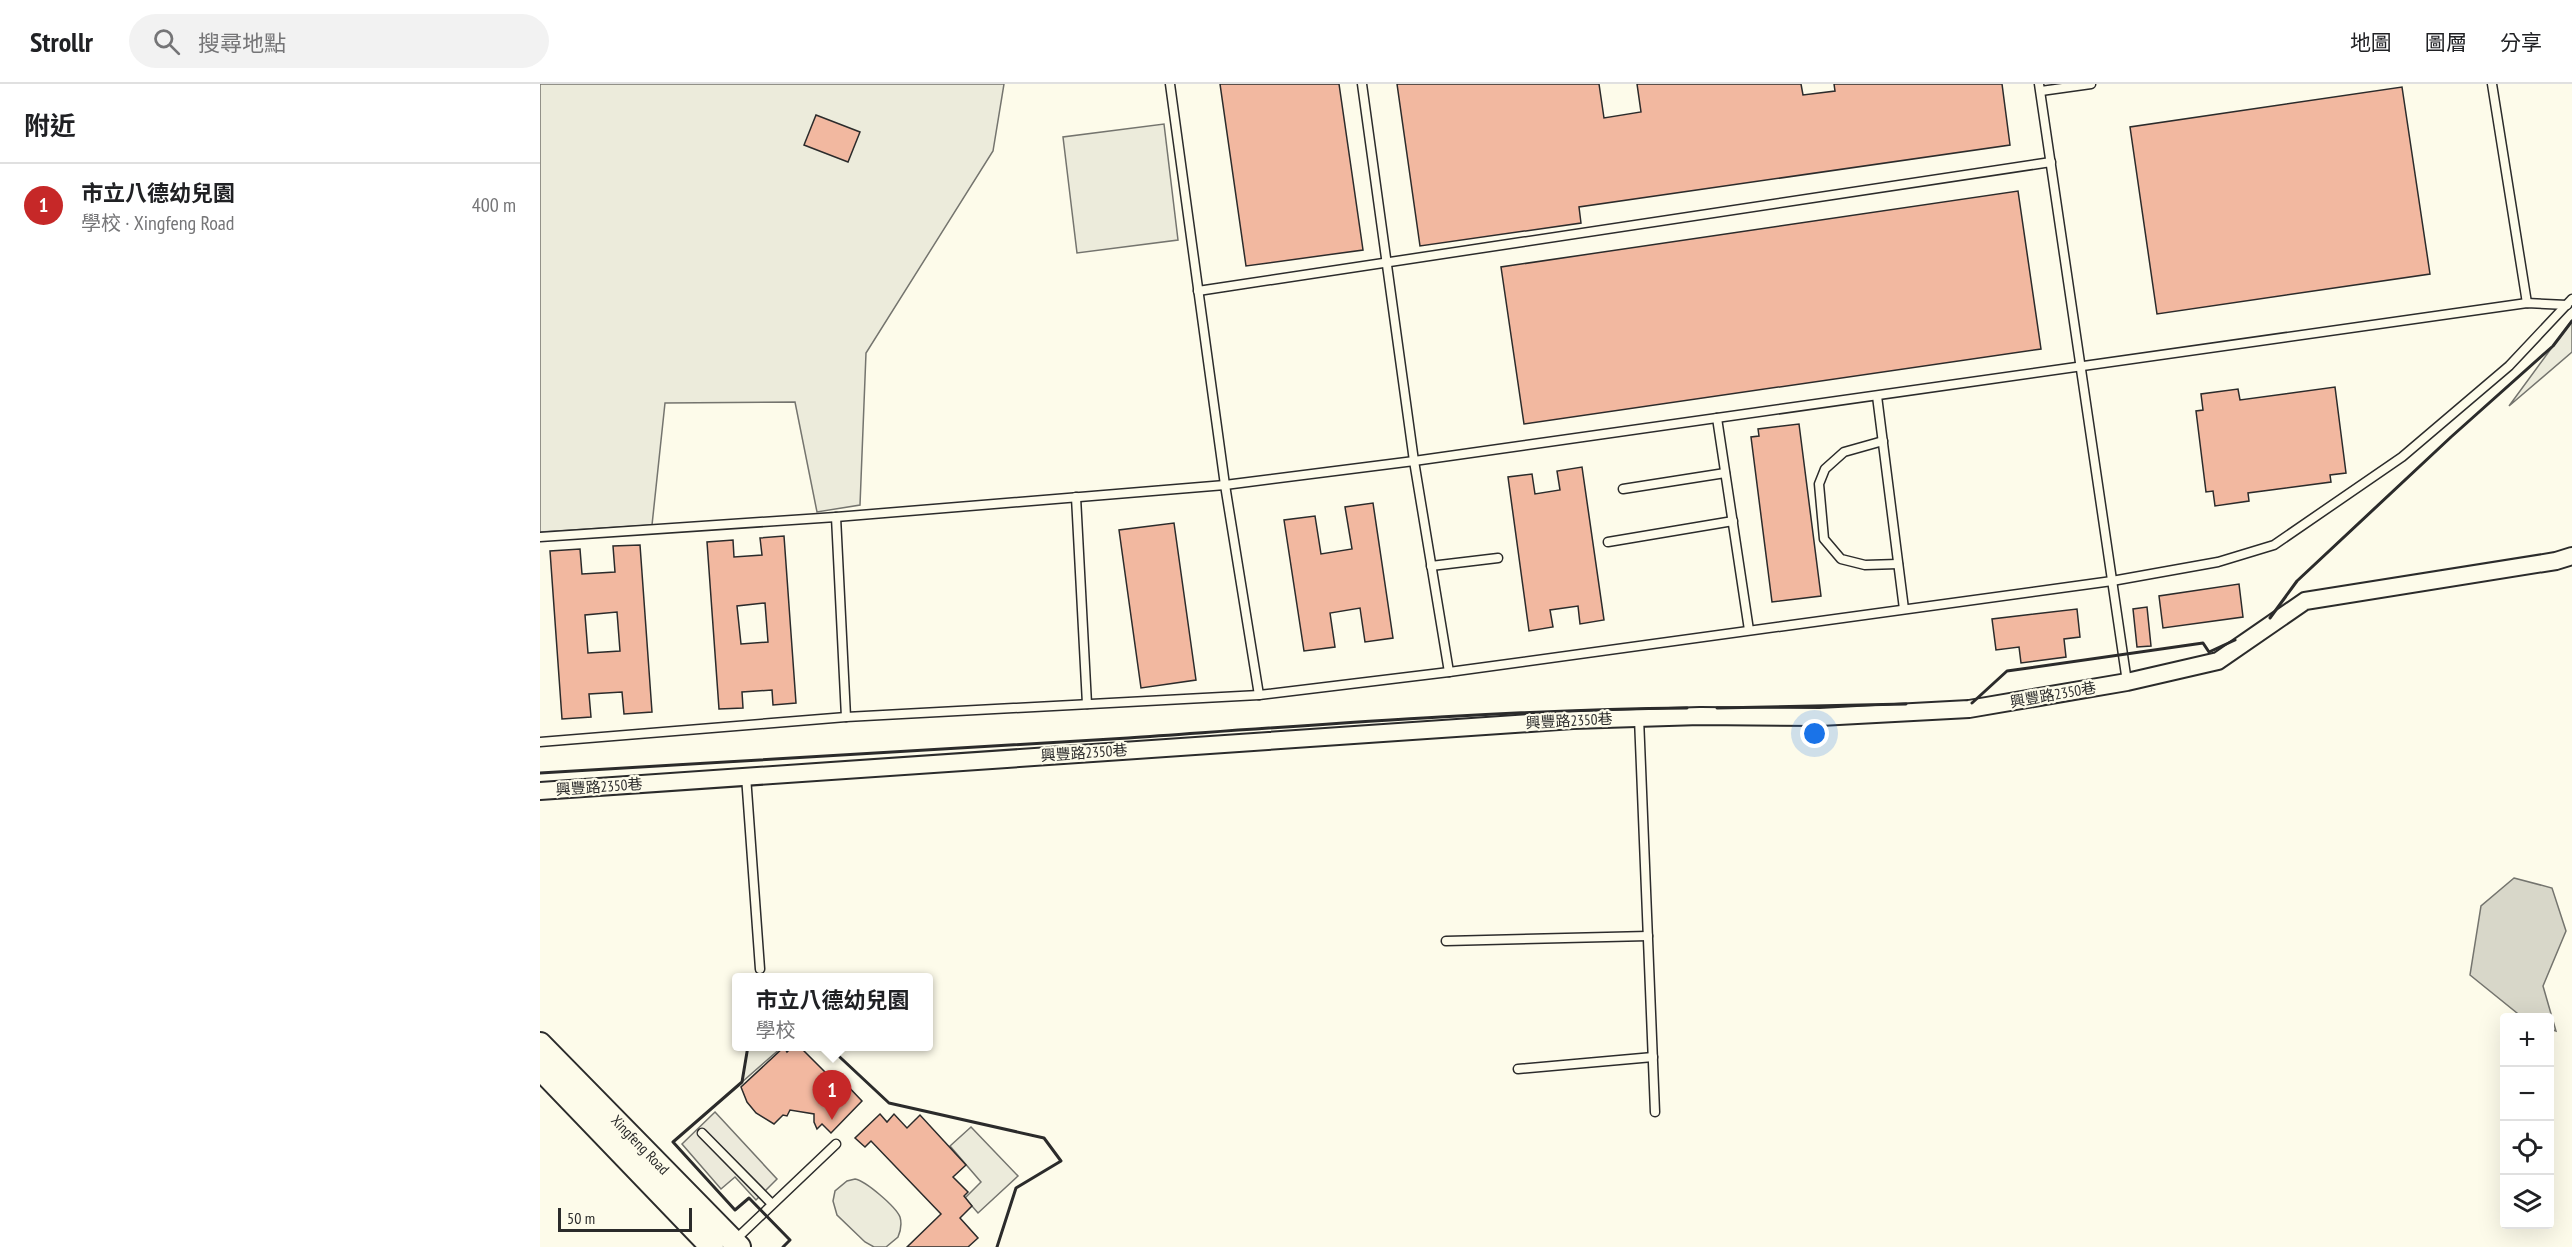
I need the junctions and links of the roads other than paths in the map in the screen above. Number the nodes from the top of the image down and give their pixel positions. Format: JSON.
{"nodes":[{"id":1,"x":1170,"y":84,"type":"edge"},
{"id":2,"x":1362,"y":84,"type":"edge"},
{"id":3,"x":2091,"y":84,"type":"edge"},
{"id":4,"x":2492,"y":84,"type":"edge"},
{"id":5,"x":2040,"y":88,"type":"edge"},
{"id":6,"x":2051,"y":162,"type":"junction"},
{"id":7,"x":1386,"y":262,"type":"junction"},
{"id":8,"x":1198,"y":291,"type":"junction"},
{"id":9,"x":2570,"y":302,"type":"edge"},
{"id":10,"x":2527,"y":303,"type":"junction"},
{"id":11,"x":2081,"y":367,"type":"junction"},
{"id":12,"x":1877,"y":396,"type":"junction"},
{"id":13,"x":1717,"y":418,"type":"junction"},
{"id":14,"x":1883,"y":441,"type":"junction"},
{"id":15,"x":1414,"y":461,"type":"junction"},
{"id":16,"x":1725,"y":473,"type":"junction"},
{"id":17,"x":1226,"y":485,"type":"junction"},
{"id":18,"x":1623,"y":489,"type":"dead end"},
{"id":19,"x":1076,"y":497,"type":"junction"},
{"id":20,"x":836,"y":517,"type":"junction"},
{"id":21,"x":1733,"y":521,"type":"junction"},
{"id":22,"x":540,"y":537,"type":"edge"},
{"id":23,"x":1608,"y":542,"type":"dead end"},
{"id":24,"x":2572,"y":556,"type":"edge"},
{"id":25,"x":1498,"y":558,"type":"dead end"},
{"id":26,"x":1898,"y":564,"type":"junction"},
{"id":27,"x":1431,"y":566,"type":"junction"},
{"id":28,"x":2112,"y":581,"type":"junction"},
{"id":29,"x":1904,"y":609,"type":"junction"},
{"id":30,"x":1749,"y":630,"type":"junction"},
{"id":31,"x":1449,"y":672,"type":"junction"},
{"id":32,"x":2127,"y":682,"type":"junction"},
{"id":33,"x":1260,"y":695,"type":"junction"},
{"id":34,"x":1087,"y":704,"type":"junction"},
{"id":35,"x":846,"y":717,"type":"junction"},
{"id":36,"x":1639,"y":718,"type":"junction"},
{"id":37,"x":540,"y":742,"type":"edge"},
{"id":38,"x":746,"y":776,"type":"junction"},
{"id":39,"x":540,"y":791,"type":"edge"},
{"id":40,"x":1648,"y":936,"type":"junction"},
{"id":41,"x":1446,"y":941,"type":"dead end"},
{"id":42,"x":760,"y":969,"type":"dead end"},
{"id":43,"x":540,"y":1044,"type":"edge"},
{"id":44,"x":1653,"y":1057,"type":"junction"},
{"id":45,"x":540,"y":1068,"type":"edge"},
{"id":46,"x":1518,"y":1069,"type":"dead end"},
{"id":47,"x":1655,"y":1112,"type":"dead end"},
{"id":48,"x":702,"y":1133,"type":"dead end"},
{"id":49,"x":836,"y":1144,"type":"dead end"},
{"id":50,"x":772,"y":1204,"type":"junction"},
{"id":51,"x":728,"y":1246,"type":"edge"}],
"edges":[{"from":1,"to":8,"type":"lane"},
{"from":2,"to":7,"type":"lane"},
{"from":3,"to":5,"type":"lane"},
{"from":4,"to":10,"type":"lane"},
{"from":5,"to":6,"type":"lane"},
{"from":6,"to":7,"type":"lane"},
{"from":6,"to":11,"type":"lane"},
{"from":7,"to":8,"type":"lane"},
{"from":7,"to":15,"type":"lane"},
{"from":8,"to":17,"type":"lane"},
{"from":9,"to":10,"type":"lane"},
{"from":9,"to":28,"type":"lane"},
{"from":10,"to":11,"type":"lane"},
{"from":11,"to":12,"type":"lane"},
{"from":11,"to":28,"type":"lane"},
{"from":12,"to":13,"type":"lane"},
{"from":12,"to":14,"type":"lane"},
{"from":13,"to":15,"type":"lane"},
{"from":13,"to":16,"type":"lane"},
{"from":14,"to":26,"type":"lane"},
{"from":14,"to":26,"type":"lane"},
{"from":15,"to":17,"type":"lane"},
{"from":15,"to":27,"type":"lane"},
{"from":16,"to":18,"type":"lane"},
{"from":16,"to":21,"type":"lane"},
{"from":17,"to":19,"type":"lane"},
{"from":17,"to":33,"type":"lane"},
{"from":19,"to":20,"type":"lane"},
{"from":19,"to":34,"type":"lane"},
{"from":20,"to":22,"type":"lane"},
{"from":20,"to":35,"type":"lane"},
{"from":21,"to":23,"type":"lane"},
{"from":21,"to":30,"type":"lane"},
{"from":24,"to":32,"type":"street","name":"興豐路2350巷"},
{"from":25,"to":27,"type":"lane"},
{"from":26,"to":29,"type":"lane"},
{"from":27,"to":31,"type":"lane"},
{"from":28,"to":29,"type":"lane"},
{"from":28,"to":32,"type":"lane"},
{"from":29,"to":30,"type":"lane"},
{"from":30,"to":31,"type":"lane"},
{"from":31,"to":33,"type":"lane"},
{"from":32,"to":36,"type":"street","name":"興豐路2350巷"},
{"from":33,"to":34,"type":"lane"},
{"from":34,"to":35,"type":"lane"},
{"from":35,"to":37,"type":"lane"},
{"from":36,"to":38,"type":"street","name":"興豐路2350巷"},
{"from":36,"to":40,"type":"lane"},
{"from":38,"to":39,"type":"street","name":"興豐路2350巷"},
{"from":38,"to":42,"type":"lane"},
{"from":40,"to":41,"type":"lane"},
{"from":40,"to":44,"type":"lane"},
{"from":43,"to":51,"type":"main road","name":"Xingfeng Road"},
{"from":44,"to":46,"type":"lane"},
{"from":44,"to":47,"type":"lane"},
{"from":45,"to":51,"type":"main road","name":"Xingfeng Road"},
{"from":48,"to":50,"type":"lane"},
{"from":49,"to":50,"type":"lane"},
{"from":50,"to":51,"type":"lane"}]}
